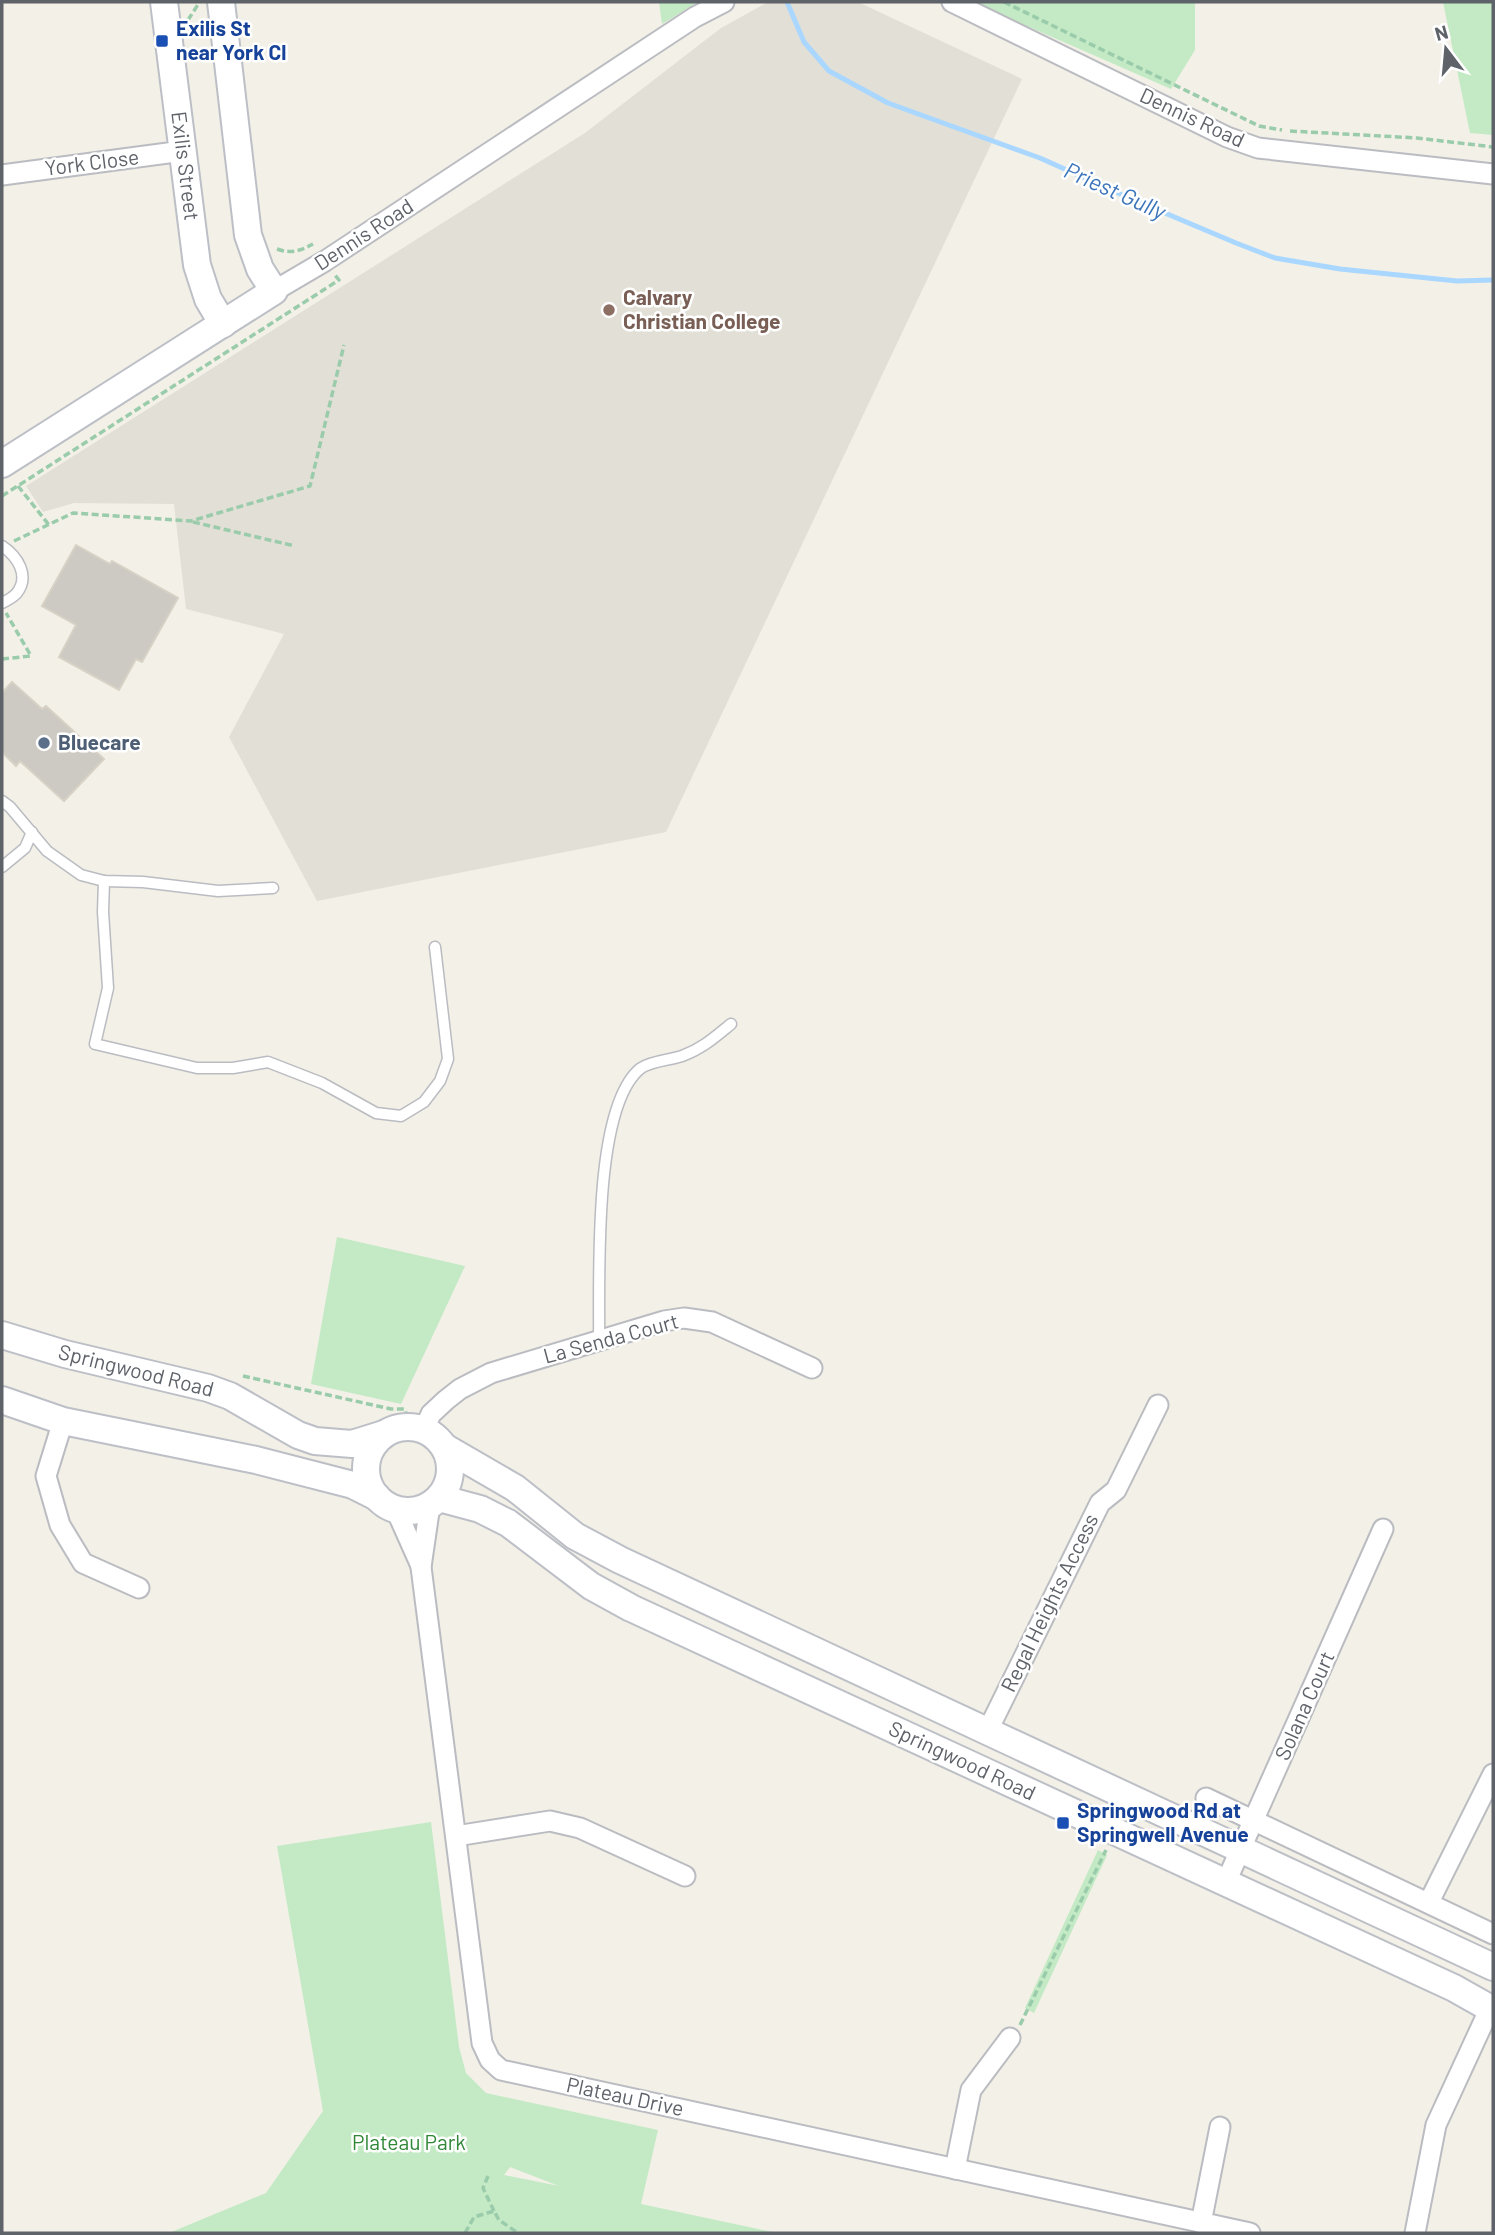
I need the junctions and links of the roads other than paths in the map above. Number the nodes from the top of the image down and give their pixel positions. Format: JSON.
{"nodes":[{"id":1,"x":164,"y":2,"type":"edge"},
{"id":2,"x":221,"y":2,"type":"edge"},
{"id":3,"x":724,"y":2,"type":"edge"},
{"id":4,"x":952,"y":2,"type":"edge"},
{"id":5,"x":183,"y":152,"type":"junction"},
{"id":6,"x":1493,"y":174,"type":"edge"},
{"id":7,"x":2,"y":175,"type":"edge"},
{"id":8,"x":274,"y":291,"type":"junction"},
{"id":9,"x":223,"y":324,"type":"junction"},
{"id":10,"x":2,"y":464,"type":"edge"},
{"id":11,"x":2,"y":546,"type":"edge"},
{"id":12,"x":2,"y":605,"type":"edge"},
{"id":13,"x":2,"y":801,"type":"edge"},
{"id":14,"x":32,"y":832,"type":"junction"},
{"id":15,"x":2,"y":867,"type":"edge"},
{"id":16,"x":104,"y":881,"type":"junction"},
{"id":17,"x":273,"y":888,"type":"dead end"},
{"id":18,"x":435,"y":947,"type":"dead end"},
{"id":19,"x":731,"y":1024,"type":"dead end"},
{"id":20,"x":2,"y":1335,"type":"edge"},
{"id":21,"x":599,"y":1340,"type":"junction"},
{"id":22,"x":812,"y":1368,"type":"dead end"},
{"id":23,"x":2,"y":1399,"type":"edge"},
{"id":24,"x":1158,"y":1405,"type":"dead end"},
{"id":25,"x":64,"y":1422,"type":"junction"},
{"id":26,"x":424,"y":1429,"type":"junction"},
{"id":27,"x":384,"y":1434,"type":"junction"},
{"id":28,"x":446,"y":1448,"type":"junction"},
{"id":29,"x":435,"y":1502,"type":"junction"},
{"id":30,"x":387,"y":1504,"type":"junction"},
{"id":31,"x":1384,"y":1529,"type":"dead end"},
{"id":32,"x":421,"y":1567,"type":"junction"},
{"id":33,"x":139,"y":1588,"type":"dead end"},
{"id":34,"x":987,"y":1732,"type":"junction"},
{"id":35,"x":1493,"y":1773,"type":"edge"},
{"id":36,"x":1206,"y":1798,"type":"dead end"},
{"id":37,"x":1253,"y":1822,"type":"junction"},
{"id":38,"x":456,"y":1836,"type":"junction"},
{"id":39,"x":1239,"y":1850,"type":"junction"},
{"id":40,"x":685,"y":1877,"type":"dead end"},
{"id":41,"x":1226,"y":1882,"type":"junction"},
{"id":42,"x":1429,"y":1902,"type":"junction"},
{"id":43,"x":1493,"y":1934,"type":"edge"},
{"id":44,"x":1493,"y":1967,"type":"edge"},
{"id":45,"x":1492,"y":2009,"type":"edge"},
{"id":46,"x":1010,"y":2038,"type":"road end"},
{"id":47,"x":1220,"y":2127,"type":"dead end"},
{"id":48,"x":955,"y":2169,"type":"junction"},
{"id":49,"x":1201,"y":2223,"type":"junction"},
{"id":50,"x":1250,"y":2233,"type":"edge"},
{"id":51,"x":1415,"y":2233,"type":"edge"}],
"edges":[{"from":1,"to":5,"type":"main road","name":"Exilis Street"},
{"from":2,"to":8,"type":"main road"},
{"from":3,"to":8,"type":"street","name":"Dennis Road"},
{"from":4,"to":6,"type":"street","name":"Dennis Road"},
{"from":5,"to":7,"type":"street","name":"York Close"},
{"from":5,"to":9,"type":"main road","name":"Exilis Street"},
{"from":8,"to":9,"type":"main road","name":"Dennis Road"},
{"from":9,"to":10,"type":"main road","name":"Dennis Road"},
{"from":11,"to":12,"type":"lane"},
{"from":13,"to":14,"type":"lane"},
{"from":14,"to":15,"type":"lane"},
{"from":14,"to":16,"type":"lane"},
{"from":16,"to":17,"type":"lane"},
{"from":16,"to":18,"type":"lane"},
{"from":19,"to":21,"type":"lane"},
{"from":20,"to":27,"type":"main road","name":"Springwood Road"},
{"from":21,"to":22,"type":"street","name":"La Senda Court"},
{"from":21,"to":26,"type":"street","name":"La Senda Court"},
{"from":23,"to":25,"type":"main road"},
{"from":24,"to":34,"type":"street","name":"Regal Heights Access"},
{"from":25,"to":30,"type":"main road"},
{"from":25,"to":33,"type":"street"},
{"from":26,"to":27,"type":"main road"},
{"from":26,"to":28,"type":"main road"},
{"from":27,"to":30,"type":"main road"},
{"from":28,"to":29,"type":"main road"},
{"from":28,"to":34,"type":"main road","name":"Springwood Road"},
{"from":29,"to":30,"type":"main road"},
{"from":29,"to":32,"type":"street","name":"Plateau Drive"},
{"from":29,"to":41,"type":"main road","name":"Springwood Road"},
{"from":30,"to":32,"type":"street","name":"Plateau Drive"},
{"from":31,"to":37,"type":"street","name":"Solana Court"},
{"from":32,"to":38,"type":"street","name":"Plateau Drive"},
{"from":34,"to":39,"type":"main road","name":"Springwood Road"},
{"from":35,"to":42,"type":"street"},
{"from":36,"to":37,"type":"street"},
{"from":37,"to":39,"type":"street","name":"Solana Court"},
{"from":37,"to":42,"type":"street"},
{"from":38,"to":40,"type":"street"},
{"from":38,"to":48,"type":"street","name":"Plateau Drive"},
{"from":39,"to":41,"type":"street","name":"Solana Court"},
{"from":39,"to":44,"type":"main road","name":"Springwood Road"},
{"from":41,"to":45,"type":"main road","name":"Springwood Road"},
{"from":42,"to":43,"type":"street"},
{"from":45,"to":51,"type":"street"},
{"from":46,"to":48,"type":"street"},
{"from":47,"to":49,"type":"street"},
{"from":48,"to":49,"type":"street","name":"Plateau Drive"},
{"from":49,"to":50,"type":"street","name":"Plateau Drive"}]}
